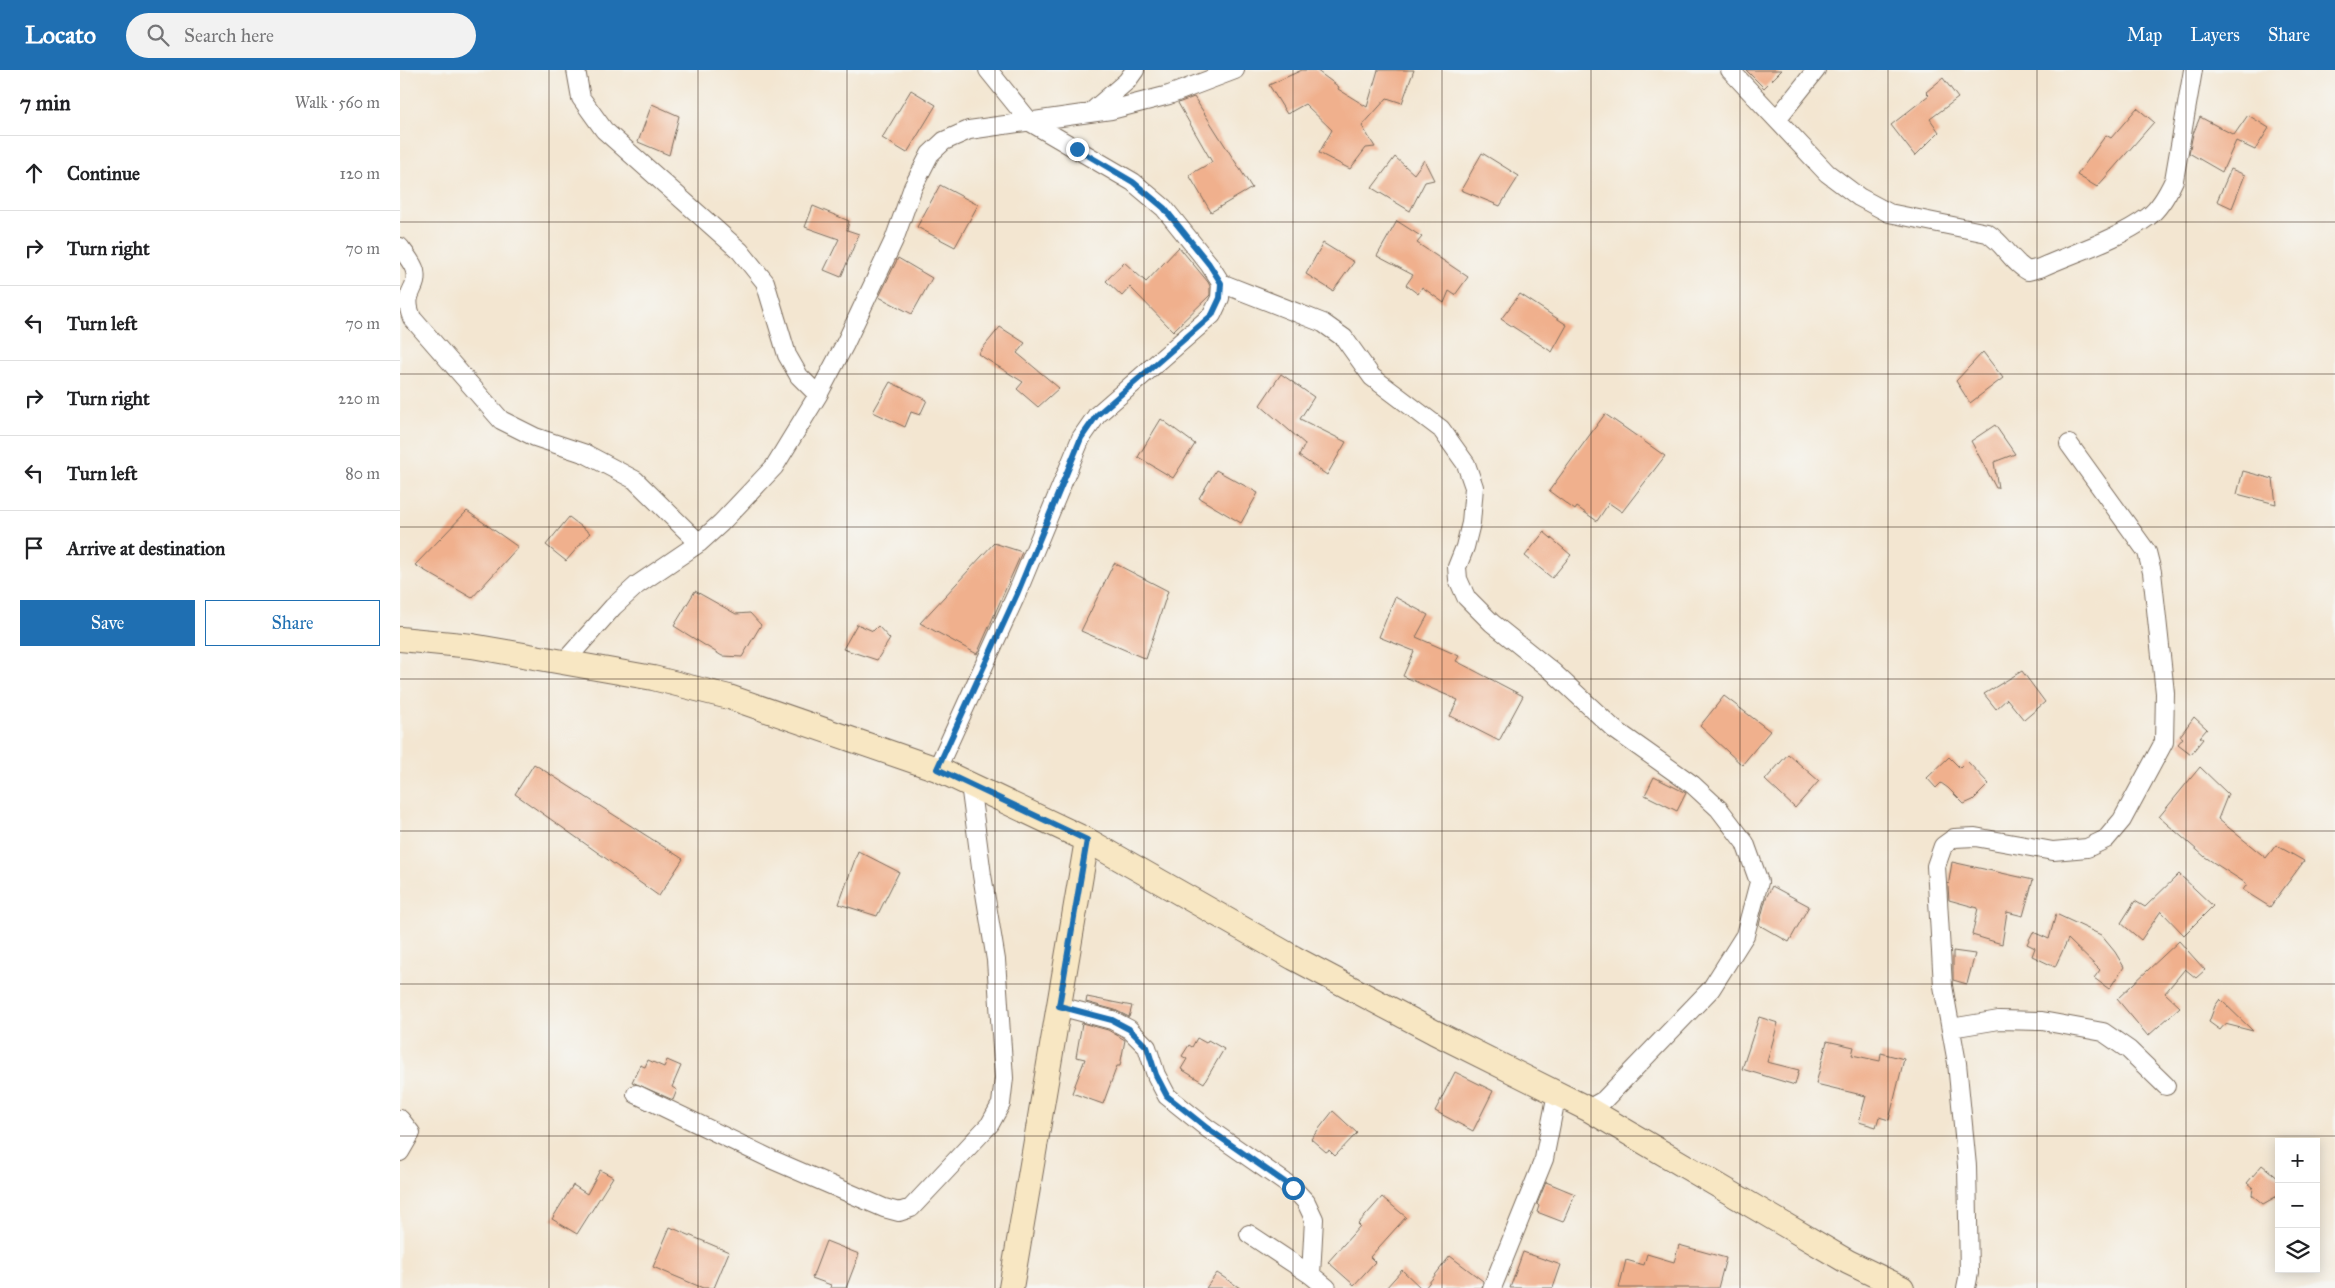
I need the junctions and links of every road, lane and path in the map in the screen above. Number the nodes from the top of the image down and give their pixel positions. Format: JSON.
{"nodes":[{"id":1,"x":576,"y":70,"type":"edge"},
{"id":2,"x":988,"y":70,"type":"edge"},
{"id":3,"x":1135,"y":70,"type":"edge"},
{"id":4,"x":1235,"y":70,"type":"edge"},
{"id":5,"x":1730,"y":70,"type":"edge"},
{"id":6,"x":1816,"y":70,"type":"edge"},
{"id":7,"x":2193,"y":70,"type":"edge"},
{"id":8,"x":1090,"y":113,"type":"junction"},
{"id":9,"x":1777,"y":119,"type":"junction"},
{"id":10,"x":1030,"y":122,"type":"junction"},
{"id":11,"x":400,"y":247,"type":"edge"},
{"id":12,"x":1221,"y":283,"type":"junction"},
{"id":13,"x":818,"y":395,"type":"junction"},
{"id":14,"x":2069,"y":444,"type":"dead end"},
{"id":15,"x":700,"y":543,"type":"junction"},
{"id":16,"x":400,"y":638,"type":"edge"},
{"id":17,"x":565,"y":661,"type":"junction"},
{"id":18,"x":937,"y":769,"type":"junction"},
{"id":19,"x":970,"y":784,"type":"junction"},
{"id":20,"x":1087,"y":840,"type":"junction"},
{"id":21,"x":1059,"y":1006,"type":"junction"},
{"id":22,"x":1951,"y":1028,"type":"junction"},
{"id":23,"x":2166,"y":1086,"type":"dead end"},
{"id":24,"x":1557,"y":1093,"type":"junction"},
{"id":25,"x":636,"y":1094,"type":"dead end"},
{"id":26,"x":1588,"y":1109,"type":"junction"},
{"id":27,"x":400,"y":1119,"type":"edge"},
{"id":28,"x":400,"y":1152,"type":"edge"},
{"id":29,"x":1249,"y":1234,"type":"dead end"},
{"id":30,"x":1311,"y":1275,"type":"junction"},
{"id":31,"x":1011,"y":1288,"type":"edge"},
{"id":32,"x":1327,"y":1288,"type":"edge"},
{"id":33,"x":1492,"y":1288,"type":"edge"},
{"id":34,"x":1902,"y":1288,"type":"edge"},
{"id":35,"x":1966,"y":1288,"type":"edge"}],
"edges":[{"from":1,"to":13,"type":"street"},
{"from":2,"to":10,"type":"street"},
{"from":3,"to":8,"type":"street"},
{"from":4,"to":8,"type":"street"},
{"from":5,"to":9,"type":"street"},
{"from":6,"to":9,"type":"street"},
{"from":7,"to":9,"type":"street"},
{"from":8,"to":10,"type":"street"},
{"from":10,"to":12,"type":"street"},
{"from":10,"to":13,"type":"street"},
{"from":11,"to":15,"type":"street"},
{"from":12,"to":18,"type":"street"},
{"from":12,"to":26,"type":"street"},
{"from":13,"to":15,"type":"street"},
{"from":14,"to":22,"type":"street"},
{"from":15,"to":17,"type":"street"},
{"from":16,"to":17,"type":"street"},
{"from":17,"to":18,"type":"street"},
{"from":18,"to":19,"type":"street"},
{"from":19,"to":20,"type":"street"},
{"from":19,"to":25,"type":"street"},
{"from":20,"to":21,"type":"street"},
{"from":20,"to":24,"type":"street"},
{"from":21,"to":30,"type":"street"},
{"from":21,"to":31,"type":"street"},
{"from":22,"to":23,"type":"street"},
{"from":22,"to":35,"type":"street"},
{"from":24,"to":26,"type":"street"},
{"from":24,"to":33,"type":"street"},
{"from":26,"to":34,"type":"street"},
{"from":27,"to":28,"type":"street"},
{"from":29,"to":30,"type":"street"},
{"from":30,"to":32,"type":"street"}]}
